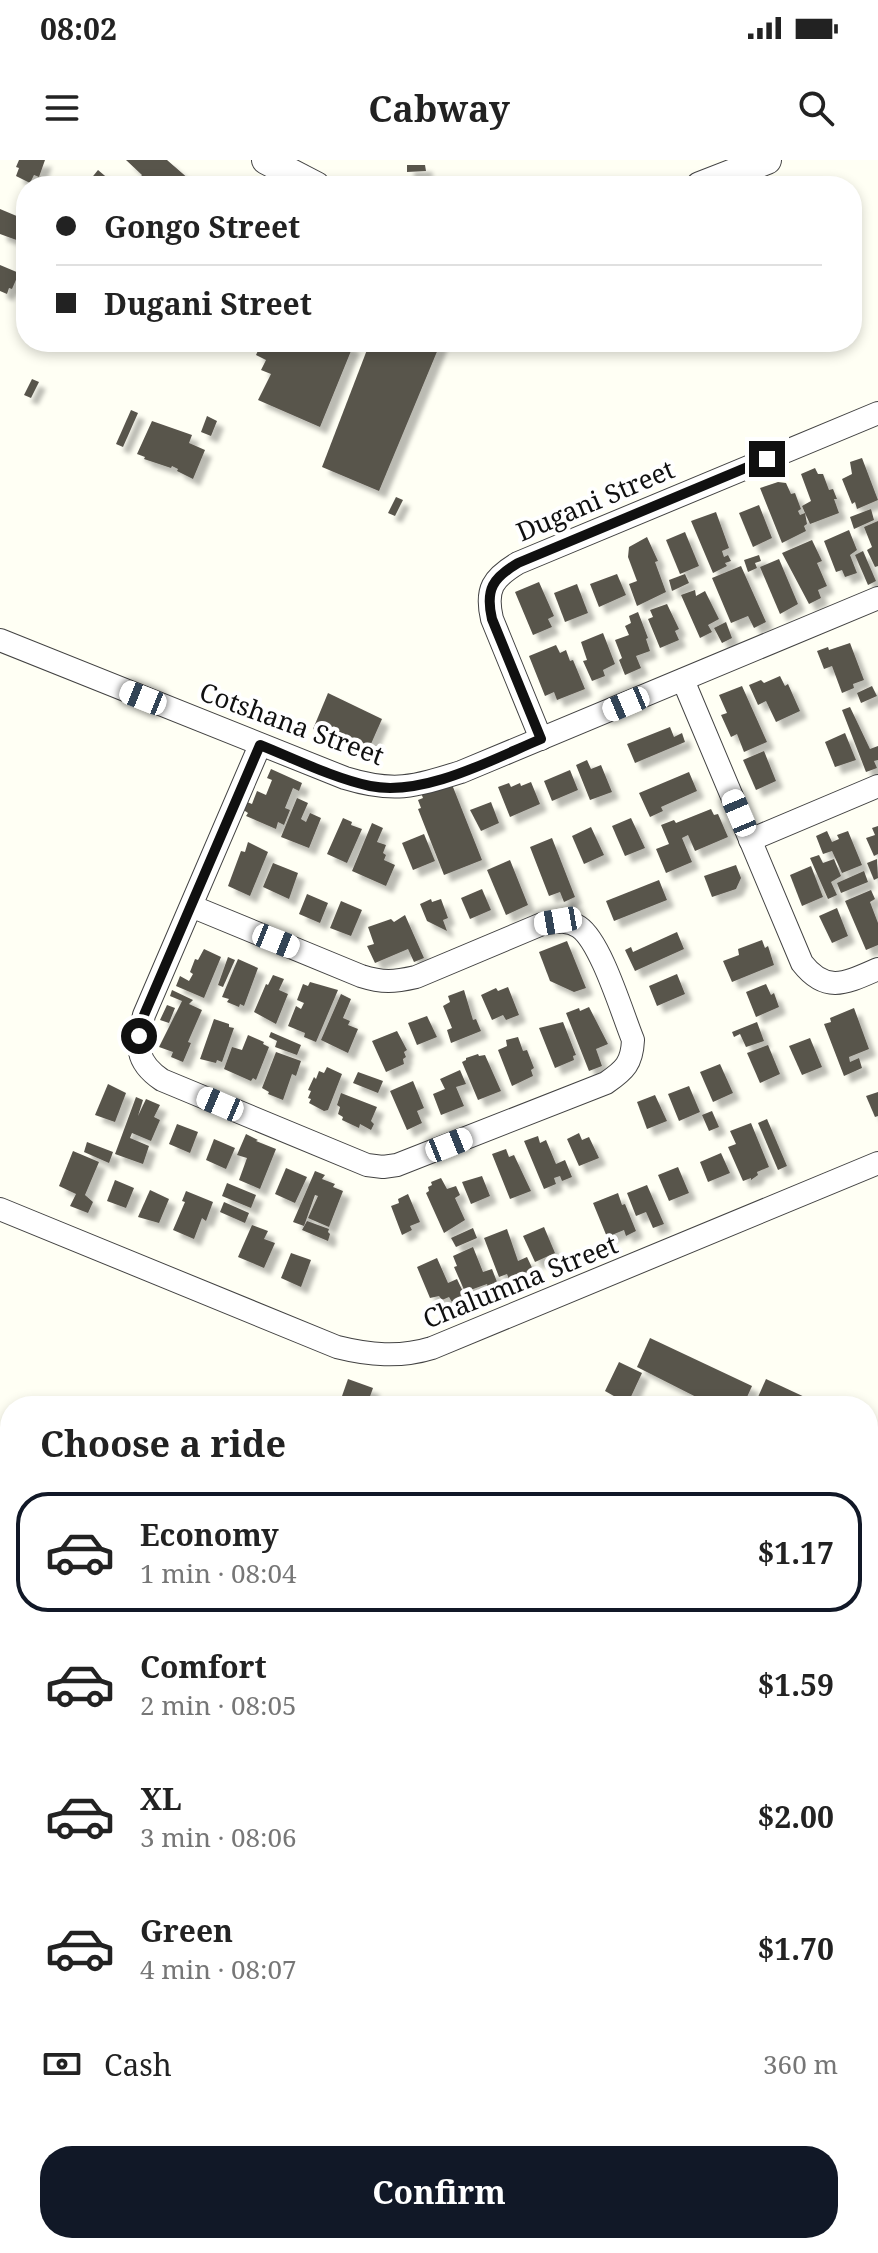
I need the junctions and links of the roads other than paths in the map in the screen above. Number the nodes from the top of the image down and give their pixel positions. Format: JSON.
{"nodes":[{"id":1,"x":266,"y":160,"type":"edge"},
{"id":2,"x":767,"y":160,"type":"edge"},
{"id":3,"x":297,"y":176,"type":"edge"},
{"id":4,"x":726,"y":176,"type":"edge"},
{"id":5,"x":878,"y":413,"type":"edge"},
{"id":6,"x":878,"y":598,"type":"edge"},
{"id":7,"x":0,"y":640,"type":"edge"},
{"id":8,"x":683,"y":680,"type":"junction"},
{"id":9,"x":541,"y":739,"type":"junction"},
{"id":10,"x":260,"y":745,"type":"junction"},
{"id":11,"x":878,"y":786,"type":"edge"},
{"id":12,"x":750,"y":840,"type":"junction"},
{"id":13,"x":191,"y":906,"type":"junction"},
{"id":14,"x":878,"y":969,"type":"edge"},
{"id":15,"x":878,"y":1163,"type":"edge"},
{"id":16,"x":0,"y":1209,"type":"edge"}],
"edges":[{"from":1,"to":3,"type":"street"},
{"from":2,"to":4,"type":"street"},
{"from":5,"to":9,"type":"street","name":"Dugani Street"},
{"from":6,"to":8,"type":"street","name":"Cotshana Street"},
{"from":7,"to":10,"type":"street","name":"Cotshana Street"},
{"from":8,"to":9,"type":"street","name":"Cotshana Street"},
{"from":8,"to":12,"type":"street"},
{"from":9,"to":10,"type":"street","name":"Cotshana Street"},
{"from":10,"to":13,"type":"street"},
{"from":11,"to":12,"type":"street"},
{"from":12,"to":14,"type":"street"},
{"from":13,"to":13,"type":"street"},
{"from":15,"to":16,"type":"street","name":"Chalumna Street"}]}
